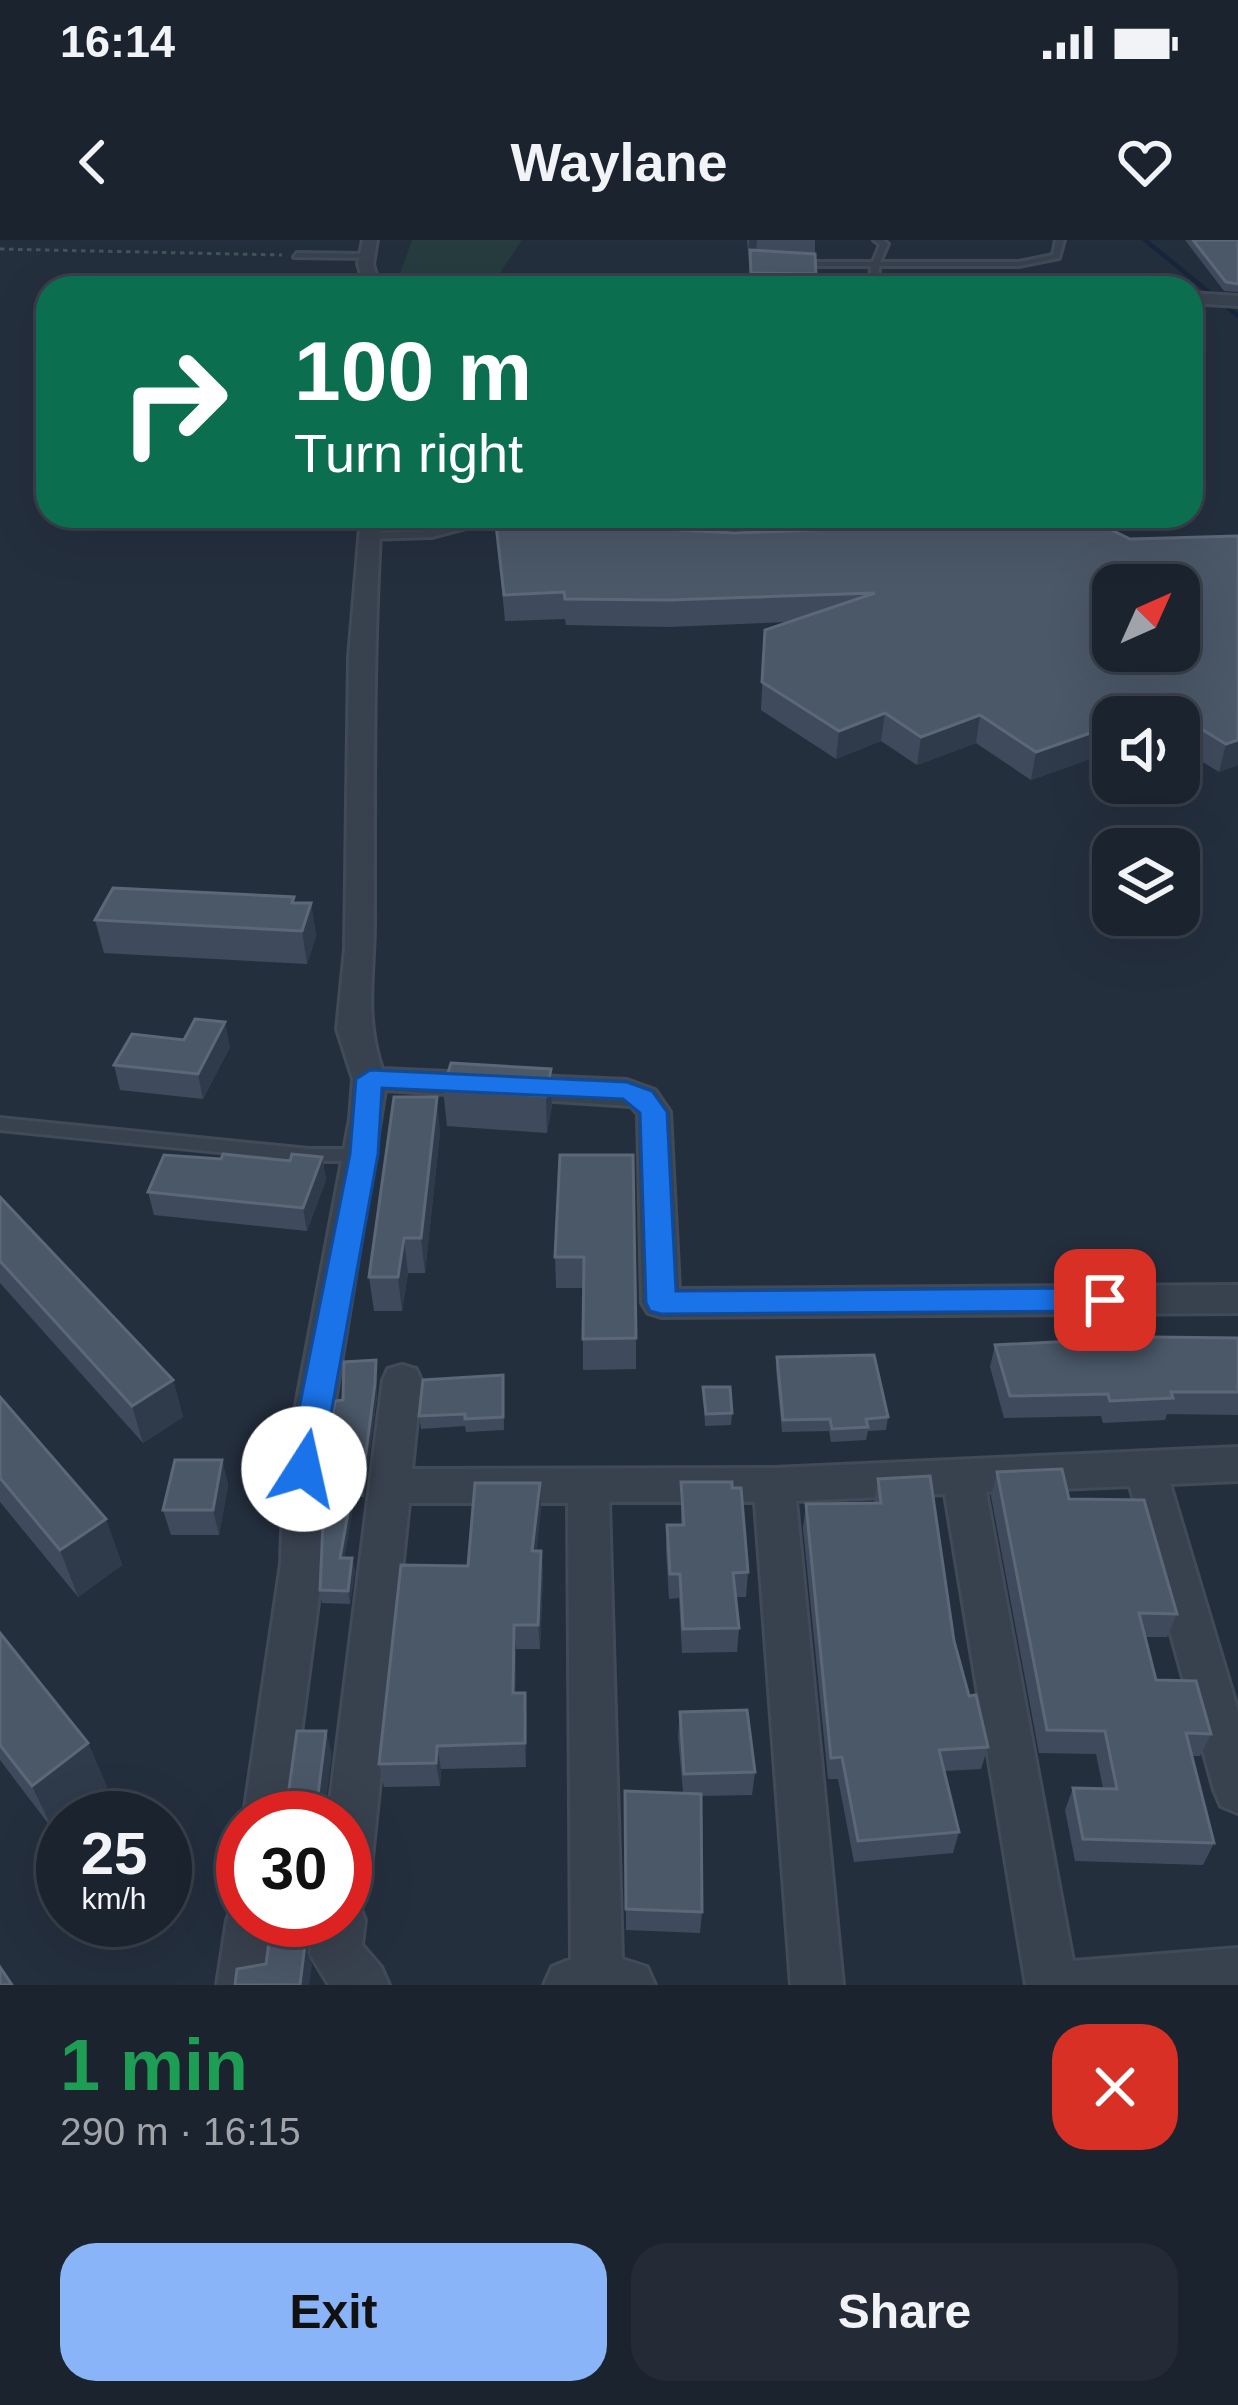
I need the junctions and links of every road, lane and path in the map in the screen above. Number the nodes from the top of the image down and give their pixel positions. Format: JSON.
{"nodes":[{"id":1,"x":310,"y":240,"type":"edge"},
{"id":2,"x":878,"y":240,"type":"edge"},
{"id":3,"x":1060,"y":240,"type":"edge"},
{"id":4,"x":367,"y":248,"type":"edge"},
{"id":5,"x":0,"y":249,"type":"edge"},
{"id":6,"x":297,"y":255,"type":"junction"},
{"id":7,"x":780,"y":264,"type":"edge"},
{"id":8,"x":874,"y":266,"type":"junction"},
{"id":9,"x":874,"y":276,"type":"edge"},
{"id":10,"x":1203,"y":299,"type":"edge"},
{"id":11,"x":1233,"y":300,"type":"edge"},
{"id":12,"x":370,"y":528,"type":"edge"},
{"id":13,"x":386,"y":528,"type":"edge"},
{"id":14,"x":457,"y":528,"type":"edge"},
{"id":15,"x":370,"y":1079,"type":"junction"},
{"id":16,"x":0,"y":1124,"type":"edge"},
{"id":17,"x":364,"y":1154,"type":"junction"},
{"id":18,"x":1238,"y":1299,"type":"edge"},
{"id":19,"x":402,"y":1380,"type":"dead end"},
{"id":20,"x":1238,"y":1464,"type":"edge"},
{"id":21,"x":1145,"y":1471,"type":"junction"},
{"id":22,"x":963,"y":1478,"type":"junction"},
{"id":23,"x":588,"y":1485,"type":"junction"},
{"id":24,"x":774,"y":1485,"type":"junction"},
{"id":25,"x":392,"y":1486,"type":"junction"},
{"id":26,"x":1238,"y":1790,"type":"edge"},
{"id":27,"x":270,"y":1791,"type":"edge"},
{"id":28,"x":355,"y":1791,"type":"edge"},
{"id":29,"x":248,"y":1947,"type":"edge"},
{"id":30,"x":337,"y":1947,"type":"edge"},
{"id":31,"x":1238,"y":1974,"type":"edge"},
{"id":32,"x":243,"y":1985,"type":"edge"},
{"id":33,"x":363,"y":1985,"type":"edge"},
{"id":34,"x":599,"y":1985,"type":"edge"},
{"id":35,"x":817,"y":1985,"type":"edge"},
{"id":36,"x":1052,"y":1985,"type":"edge"},
{"id":37,"x":1078,"y":1985,"type":"edge"}],
"edges":[{"from":1,"to":6,"type":"lane"},
{"from":2,"to":8,"type":"lane"},
{"from":3,"to":8,"type":"lane"},
{"from":4,"to":6,"type":"lane"},
{"from":5,"to":6,"type":"path"},
{"from":7,"to":8,"type":"lane"},
{"from":8,"to":9,"type":"lane"},
{"from":10,"to":11,"type":"street"},
{"from":12,"to":15,"type":"street"},
{"from":13,"to":14,"type":"lane"},
{"from":15,"to":17,"type":"street"},
{"from":15,"to":18,"type":"street"},
{"from":16,"to":17,"type":"lane"},
{"from":17,"to":27,"type":"street"},
{"from":19,"to":25,"type":"street"},
{"from":20,"to":21,"type":"street"},
{"from":21,"to":22,"type":"street"},
{"from":21,"to":26,"type":"street"},
{"from":22,"to":24,"type":"street"},
{"from":22,"to":36,"type":"street"},
{"from":23,"to":24,"type":"street"},
{"from":23,"to":25,"type":"street"},
{"from":23,"to":34,"type":"street"},
{"from":24,"to":35,"type":"street"},
{"from":25,"to":28,"type":"street"},
{"from":29,"to":32,"type":"street"},
{"from":30,"to":33,"type":"street"},
{"from":31,"to":37,"type":"street"}]}
